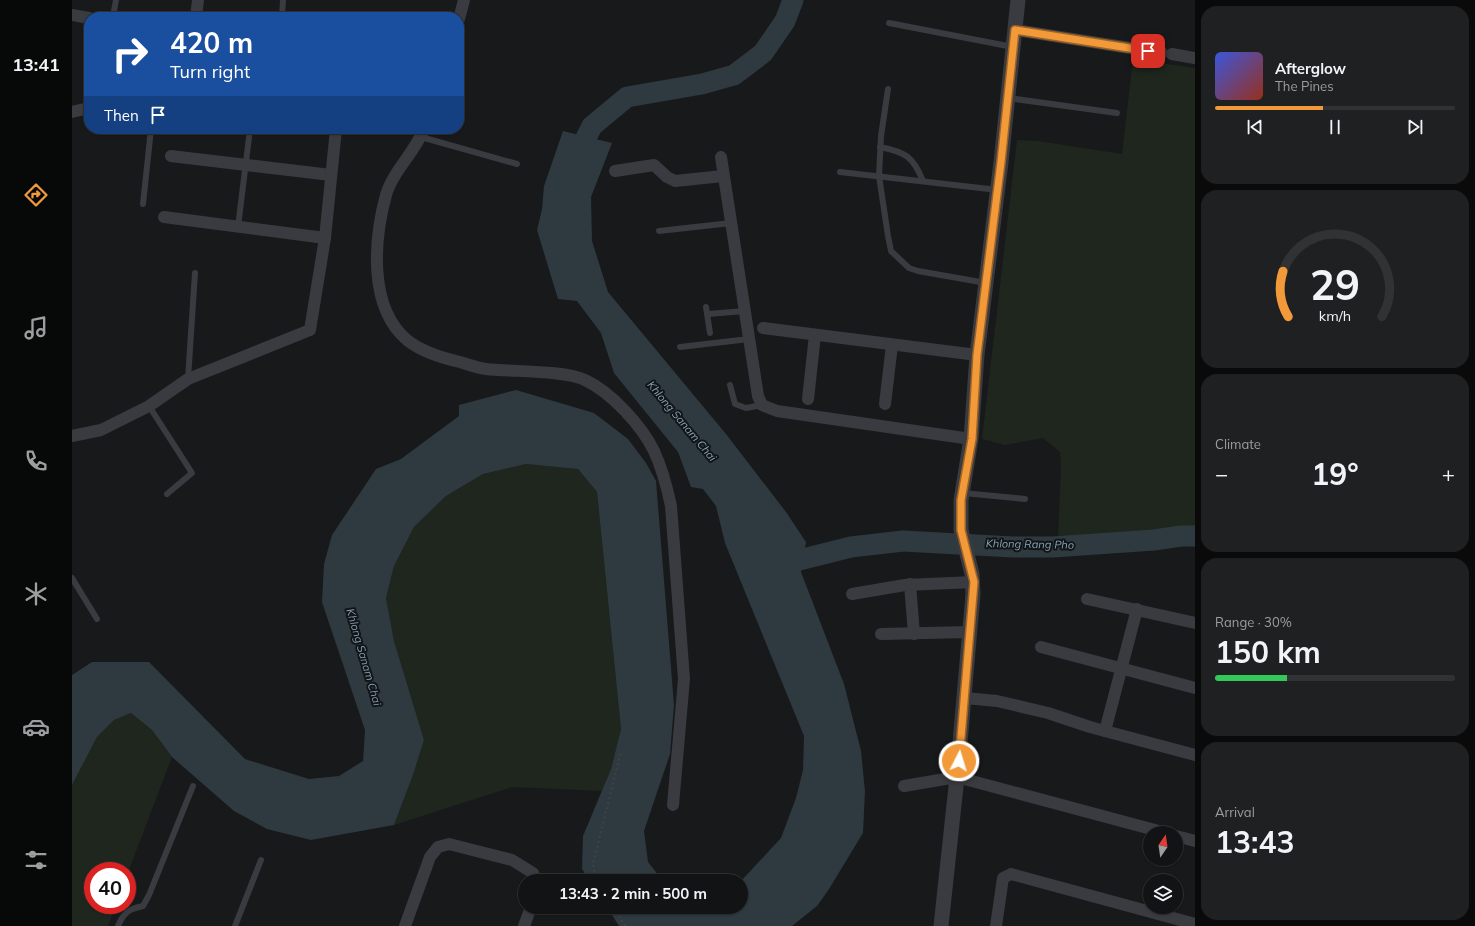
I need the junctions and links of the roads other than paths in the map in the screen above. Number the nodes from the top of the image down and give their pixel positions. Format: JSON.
{"nodes":[{"id":1,"x":116,"y":0,"type":"edge"},
{"id":2,"x":198,"y":0,"type":"edge"},
{"id":3,"x":283,"y":0,"type":"edge"},
{"id":4,"x":464,"y":0,"type":"edge"},
{"id":5,"x":1018,"y":0,"type":"edge"},
{"id":6,"x":115,"y":12,"type":"edge"},
{"id":7,"x":197,"y":12,"type":"edge"},
{"id":8,"x":282,"y":12,"type":"edge"},
{"id":9,"x":461,"y":12,"type":"edge"},
{"id":10,"x":72,"y":15,"type":"edge"},
{"id":11,"x":84,"y":17,"type":"edge"},
{"id":12,"x":889,"y":23,"type":"dead end"},
{"id":13,"x":1015,"y":30,"type":"junction"},
{"id":14,"x":1013,"y":47,"type":"junction"},
{"id":15,"x":1195,"y":58,"type":"edge"},
{"id":16,"x":888,"y":89,"type":"dead end"},
{"id":17,"x":1008,"y":98,"type":"junction"},
{"id":18,"x":84,"y":109,"type":"edge"},
{"id":19,"x":72,"y":112,"type":"edge"},
{"id":20,"x":1117,"y":113,"type":"dead end"},
{"id":21,"x":150,"y":134,"type":"edge"},
{"id":22,"x":249,"y":134,"type":"edge"},
{"id":23,"x":335,"y":134,"type":"edge"},
{"id":24,"x":421,"y":134,"type":"edge"},
{"id":25,"x":425,"y":134,"type":"edge"},
{"id":26,"x":880,"y":146,"type":"junction"},
{"id":27,"x":171,"y":156,"type":"dead end"},
{"id":28,"x":721,"y":157,"type":"dead end"},
{"id":29,"x":517,"y":164,"type":"dead end"},
{"id":30,"x":246,"y":165,"type":"junction"},
{"id":31,"x":615,"y":171,"type":"dead end"},
{"id":32,"x":840,"y":172,"type":"dead end"},
{"id":33,"x":331,"y":175,"type":"junction"},
{"id":34,"x":723,"y":176,"type":"junction"},
{"id":35,"x":879,"y":176,"type":"junction"},
{"id":36,"x":923,"y":181,"type":"junction"},
{"id":37,"x":998,"y":190,"type":"junction"},
{"id":38,"x":143,"y":204,"type":"dead end"},
{"id":39,"x":164,"y":217,"type":"dead end"},
{"id":40,"x":731,"y":223,"type":"junction"},
{"id":41,"x":238,"y":227,"type":"junction"},
{"id":42,"x":659,"y":231,"type":"dead end"},
{"id":43,"x":325,"y":238,"type":"junction"},
{"id":44,"x":195,"y":273,"type":"dead end"},
{"id":45,"x":986,"y":283,"type":"junction"},
{"id":46,"x":706,"y":307,"type":"dead end"},
{"id":47,"x":744,"y":310,"type":"junction"},
{"id":48,"x":708,"y":314,"type":"junction"},
{"id":49,"x":763,"y":328,"type":"dead end"},
{"id":50,"x":710,"y":333,"type":"dead end"},
{"id":51,"x":814,"y":335,"type":"junction"},
{"id":52,"x":749,"y":339,"type":"junction"},
{"id":53,"x":892,"y":345,"type":"junction"},
{"id":54,"x":680,"y":347,"type":"dead end"},
{"id":55,"x":977,"y":355,"type":"junction"},
{"id":56,"x":188,"y":379,"type":"junction"},
{"id":57,"x":730,"y":385,"type":"dead end"},
{"id":58,"x":808,"y":399,"type":"dead end"},
{"id":59,"x":885,"y":404,"type":"dead end"},
{"id":60,"x":762,"y":405,"type":"junction"},
{"id":61,"x":149,"y":406,"type":"junction"},
{"id":62,"x":72,"y":436,"type":"edge"},
{"id":63,"x":972,"y":439,"type":"junction"},
{"id":64,"x":962,"y":493,"type":"junction"},
{"id":65,"x":167,"y":494,"type":"dead end"},
{"id":66,"x":1025,"y":499,"type":"dead end"},
{"id":67,"x":72,"y":578,"type":"edge"},
{"id":68,"x":974,"y":582,"type":"junction"},
{"id":69,"x":910,"y":584,"type":"junction"},
{"id":70,"x":852,"y":594,"type":"dead end"},
{"id":71,"x":1087,"y":599,"type":"dead end"},
{"id":72,"x":1137,"y":609,"type":"junction"},
{"id":73,"x":97,"y":619,"type":"dead end"},
{"id":74,"x":1195,"y":623,"type":"edge"},
{"id":75,"x":971,"y":632,"type":"junction"},
{"id":76,"x":881,"y":634,"type":"dead end"},
{"id":77,"x":914,"y":634,"type":"junction"},
{"id":78,"x":1041,"y":647,"type":"dead end"},
{"id":79,"x":1122,"y":669,"type":"junction"},
{"id":80,"x":1195,"y":688,"type":"edge"},
{"id":81,"x":965,"y":698,"type":"junction"},
{"id":82,"x":1105,"y":731,"type":"junction"},
{"id":83,"x":1195,"y":755,"type":"edge"},
{"id":84,"x":957,"y":777,"type":"junction"},
{"id":85,"x":193,"y":786,"type":"dead end"},
{"id":86,"x":904,"y":786,"type":"dead end"},
{"id":87,"x":673,"y":805,"type":"dead end"},
{"id":88,"x":1143,"y":827,"type":"edge"},
{"id":89,"x":1183,"y":838,"type":"edge"},
{"id":90,"x":1195,"y":841,"type":"edge"},
{"id":91,"x":260,"y":860,"type":"dead end"},
{"id":92,"x":533,"y":874,"type":"edge"},
{"id":93,"x":529,"y":914,"type":"edge"},
{"id":94,"x":1195,"y":924,"type":"edge"},
{"id":95,"x":527,"y":925,"type":"edge"},
{"id":96,"x":118,"y":926,"type":"edge"},
{"id":97,"x":235,"y":926,"type":"edge"},
{"id":98,"x":405,"y":926,"type":"edge"},
{"id":99,"x":941,"y":926,"type":"edge"},
{"id":100,"x":996,"y":926,"type":"edge"}],
"edges":[{"from":1,"to":6,"type":"lane"},
{"from":2,"to":7,"type":"street"},
{"from":3,"to":8,"type":"lane"},
{"from":4,"to":9,"type":"street"},
{"from":5,"to":13,"type":"street"},
{"from":10,"to":11,"type":"street"},
{"from":12,"to":14,"type":"lane"},
{"from":13,"to":14,"type":"street"},
{"from":13,"to":15,"type":"street"},
{"from":14,"to":17,"type":"street"},
{"from":16,"to":26,"type":"lane"},
{"from":17,"to":20,"type":"lane"},
{"from":17,"to":37,"type":"street"},
{"from":18,"to":19,"type":"street"},
{"from":21,"to":38,"type":"lane"},
{"from":22,"to":30,"type":"lane"},
{"from":23,"to":33,"type":"street"},
{"from":24,"to":87,"type":"street"},
{"from":25,"to":29,"type":"lane"},
{"from":26,"to":35,"type":"lane"},
{"from":26,"to":36,"type":"lane"},
{"from":27,"to":30,"type":"street"},
{"from":28,"to":34,"type":"street"},
{"from":30,"to":33,"type":"street"},
{"from":30,"to":41,"type":"lane"},
{"from":31,"to":34,"type":"street"},
{"from":32,"to":35,"type":"lane"},
{"from":33,"to":43,"type":"street"},
{"from":34,"to":40,"type":"street"},
{"from":35,"to":36,"type":"lane"},
{"from":35,"to":45,"type":"lane"},
{"from":36,"to":37,"type":"lane"},
{"from":37,"to":45,"type":"street"},
{"from":39,"to":41,"type":"street"},
{"from":40,"to":42,"type":"lane"},
{"from":40,"to":47,"type":"street"},
{"from":41,"to":43,"type":"street"},
{"from":43,"to":56,"type":"street"},
{"from":44,"to":56,"type":"lane"},
{"from":45,"to":55,"type":"street"},
{"from":46,"to":48,"type":"lane"},
{"from":47,"to":48,"type":"lane"},
{"from":47,"to":52,"type":"street"},
{"from":48,"to":50,"type":"lane"},
{"from":49,"to":51,"type":"street"},
{"from":51,"to":53,"type":"street"},
{"from":51,"to":58,"type":"street"},
{"from":52,"to":54,"type":"lane"},
{"from":52,"to":60,"type":"street"},
{"from":53,"to":55,"type":"street"},
{"from":53,"to":59,"type":"street"},
{"from":55,"to":63,"type":"street"},
{"from":56,"to":61,"type":"street"},
{"from":57,"to":60,"type":"lane"},
{"from":60,"to":63,"type":"street"},
{"from":61,"to":62,"type":"street"},
{"from":61,"to":65,"type":"lane"},
{"from":63,"to":64,"type":"street"},
{"from":64,"to":66,"type":"lane"},
{"from":64,"to":68,"type":"street"},
{"from":67,"to":73,"type":"lane"},
{"from":68,"to":69,"type":"street"},
{"from":68,"to":75,"type":"street"},
{"from":69,"to":70,"type":"street"},
{"from":69,"to":77,"type":"street"},
{"from":71,"to":72,"type":"street"},
{"from":72,"to":74,"type":"street"},
{"from":72,"to":79,"type":"street"},
{"from":75,"to":77,"type":"street"},
{"from":75,"to":81,"type":"street"},
{"from":76,"to":77,"type":"street"},
{"from":78,"to":79,"type":"street"},
{"from":79,"to":80,"type":"street"},
{"from":79,"to":82,"type":"street"},
{"from":81,"to":82,"type":"street"},
{"from":81,"to":84,"type":"street"},
{"from":82,"to":83,"type":"street"},
{"from":84,"to":86,"type":"street"},
{"from":84,"to":88,"type":"street"},
{"from":84,"to":99,"type":"street"},
{"from":85,"to":96,"type":"lane"},
{"from":89,"to":90,"type":"street"},
{"from":91,"to":97,"type":"lane"},
{"from":92,"to":98,"type":"street"},
{"from":93,"to":95,"type":"street"},
{"from":94,"to":100,"type":"street"}]}
